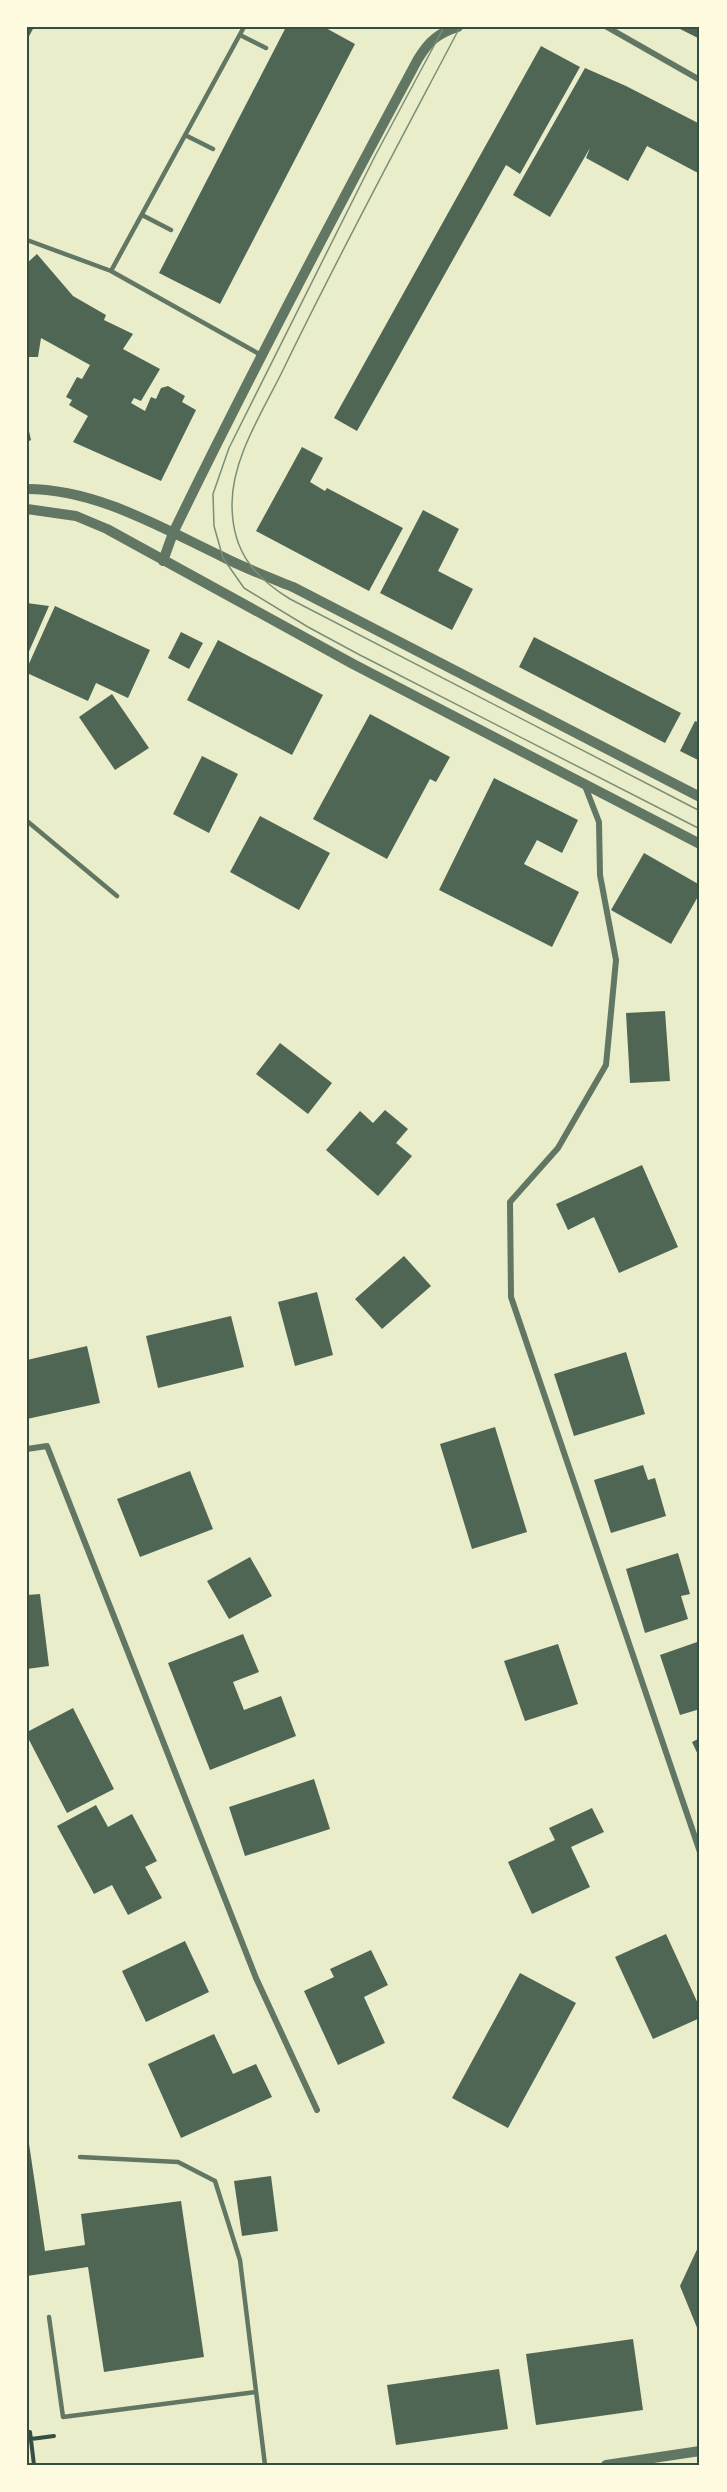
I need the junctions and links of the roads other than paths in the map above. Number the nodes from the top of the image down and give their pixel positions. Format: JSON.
{"nodes":[{"id":1,"x":244,"y":27,"type":"edge"},
{"id":2,"x":458,"y":27,"type":"edge"},
{"id":3,"x":607,"y":27,"type":"edge"},
{"id":4,"x":240,"y":35,"type":"junction"},
{"id":5,"x":266,"y":48,"type":"dead end"},
{"id":6,"x":700,"y":80,"type":"edge"},
{"id":7,"x":185,"y":135,"type":"junction"},
{"id":8,"x":213,"y":150,"type":"dead end"},
{"id":9,"x":142,"y":215,"type":"junction"},
{"id":10,"x":171,"y":230,"type":"dead end"},
{"id":11,"x":27,"y":240,"type":"edge"},
{"id":12,"x":111,"y":271,"type":"junction"},
{"id":13,"x":261,"y":355,"type":"junction"},
{"id":14,"x":27,"y":489,"type":"edge"},
{"id":15,"x":27,"y":509,"type":"edge"},
{"id":16,"x":173,"y":533,"type":"junction"},
{"id":17,"x":164,"y":561,"type":"junction"},
{"id":18,"x":584,"y":785,"type":"junction"},
{"id":19,"x":700,"y":796,"type":"edge"},
{"id":20,"x":27,"y":821,"type":"edge"},
{"id":21,"x":700,"y":844,"type":"edge"},
{"id":22,"x":117,"y":896,"type":"dead end"},
{"id":23,"x":27,"y":1449,"type":"edge"},
{"id":24,"x":700,"y":1852,"type":"edge"},
{"id":25,"x":317,"y":2110,"type":"dead end"},
{"id":26,"x":80,"y":2157,"type":"dead end"},
{"id":27,"x":49,"y":2317,"type":"dead end"},
{"id":28,"x":256,"y":2392,"type":"junction"},
{"id":29,"x":700,"y":2451,"type":"edge"},
{"id":30,"x":265,"y":2465,"type":"edge"},
{"id":31,"x":606,"y":2465,"type":"edge"}],
"edges":[{"from":1,"to":4,"type":"lane"},
{"from":2,"to":13,"type":"street"},
{"from":3,"to":6,"type":"street"},
{"from":4,"to":5,"type":"lane"},
{"from":4,"to":7,"type":"lane"},
{"from":7,"to":8,"type":"lane"},
{"from":7,"to":9,"type":"lane"},
{"from":9,"to":10,"type":"lane"},
{"from":9,"to":12,"type":"lane"},
{"from":11,"to":12,"type":"lane"},
{"from":12,"to":13,"type":"lane"},
{"from":13,"to":16,"type":"street"},
{"from":14,"to":16,"type":"street"},
{"from":15,"to":17,"type":"street"},
{"from":16,"to":17,"type":"street"},
{"from":16,"to":19,"type":"street"},
{"from":17,"to":18,"type":"street"},
{"from":18,"to":21,"type":"street"},
{"from":18,"to":24,"type":"street"},
{"from":20,"to":22,"type":"lane"},
{"from":23,"to":25,"type":"street"},
{"from":26,"to":28,"type":"lane"},
{"from":27,"to":28,"type":"lane"},
{"from":28,"to":30,"type":"lane"},
{"from":29,"to":31,"type":"street"}]}
